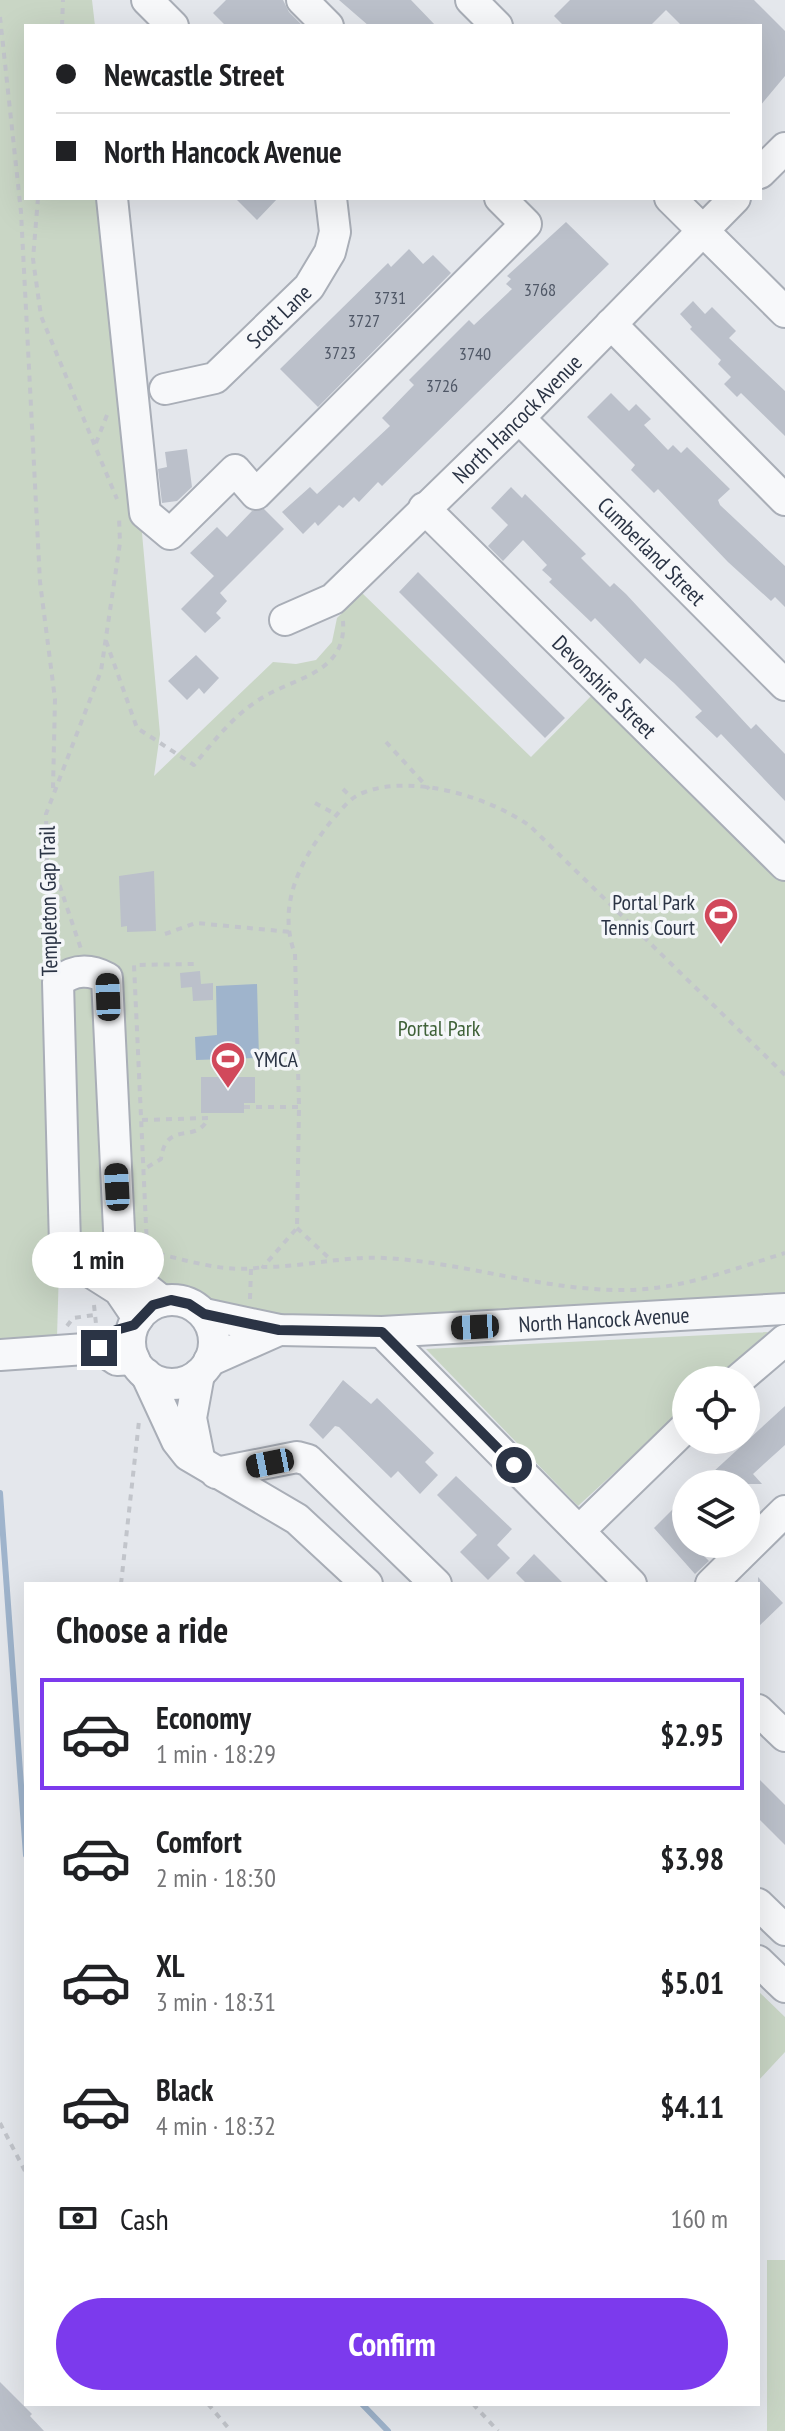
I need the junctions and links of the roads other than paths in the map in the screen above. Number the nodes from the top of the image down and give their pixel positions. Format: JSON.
{"nodes":[{"id":1,"x":147,"y":0,"type":"edge"},
{"id":2,"x":302,"y":0,"type":"edge"},
{"id":3,"x":471,"y":0,"type":"edge"},
{"id":4,"x":171,"y":24,"type":"edge"},
{"id":5,"x":326,"y":24,"type":"edge"},
{"id":6,"x":495,"y":24,"type":"edge"},
{"id":7,"x":785,"y":148,"type":"edge"},
{"id":8,"x":762,"y":171,"type":"edge"},
{"id":9,"x":112,"y":200,"type":"edge"},
{"id":10,"x":331,"y":200,"type":"edge"},
{"id":11,"x":502,"y":200,"type":"edge"},
{"id":12,"x":672,"y":200,"type":"edge"},
{"id":13,"x":733,"y":200,"type":"edge"},
{"id":14,"x":703,"y":230,"type":"junction"},
{"id":15,"x":785,"y":312,"type":"edge"},
{"id":16,"x":611,"y":324,"type":"junction"},
{"id":17,"x":165,"y":389,"type":"dead end"},
{"id":18,"x":519,"y":418,"type":"junction"},
{"id":19,"x":785,"y":500,"type":"edge"},
{"id":20,"x":424,"y":508,"type":"junction"},
{"id":21,"x":285,"y":620,"type":"dead end"},
{"id":22,"x":785,"y":685,"type":"edge"},
{"id":23,"x":785,"y":865,"type":"edge"},
{"id":24,"x":785,"y":1309,"type":"edge"},
{"id":25,"x":204,"y":1314,"type":"junction"},
{"id":26,"x":145,"y":1315,"type":"junction"},
{"id":27,"x":279,"y":1330,"type":"junction"},
{"id":28,"x":382,"y":1332,"type":"junction"},
{"id":29,"x":785,"y":1340,"type":"edge"},
{"id":30,"x":99,"y":1348,"type":"junction"},
{"id":31,"x":0,"y":1355,"type":"edge"},
{"id":32,"x":140,"y":1366,"type":"junction"},
{"id":33,"x":754,"y":1366,"type":"edge"},
{"id":34,"x":204,"y":1368,"type":"junction"},
{"id":35,"x":672,"y":1441,"type":"edge"},
{"id":36,"x":207,"y":1466,"type":"junction"},
{"id":37,"x":785,"y":1511,"type":"edge"},
{"id":38,"x":579,"y":1531,"type":"junction"},
{"id":39,"x":365,"y":1582,"type":"edge"},
{"id":40,"x":434,"y":1582,"type":"edge"},
{"id":41,"x":629,"y":1582,"type":"edge"},
{"id":42,"x":713,"y":1582,"type":"edge"},
{"id":43,"x":760,"y":1906,"type":"edge"},
{"id":44,"x":785,"y":1930,"type":"edge"},
{"id":45,"x":760,"y":1963,"type":"edge"},
{"id":46,"x":785,"y":1987,"type":"edge"}],
"edges":[{"from":1,"to":4,"type":"street"},
{"from":2,"to":5,"type":"street"},
{"from":3,"to":6,"type":"street"},
{"from":7,"to":8,"type":"street"},
{"from":9,"to":11,"type":"street"},
{"from":10,"to":17,"type":"street","name":"Scott Lane"},
{"from":12,"to":14,"type":"street"},
{"from":13,"to":14,"type":"street","name":"North Hancock Avenue"},
{"from":14,"to":15,"type":"street"},
{"from":14,"to":16,"type":"street","name":"North Hancock Avenue"},
{"from":16,"to":18,"type":"street","name":"North Hancock Avenue"},
{"from":16,"to":19,"type":"street"},
{"from":18,"to":20,"type":"street","name":"North Hancock Avenue"},
{"from":18,"to":22,"type":"street","name":"Cumberland Street"},
{"from":20,"to":21,"type":"street","name":"North Hancock Avenue"},
{"from":20,"to":23,"type":"street","name":"Devonshire Street"},
{"from":24,"to":28,"type":"street","name":"North Hancock Avenue"},
{"from":25,"to":26,"type":"street","name":"North Hancock Avenue"},
{"from":25,"to":27,"type":"street","name":"North Hancock Avenue"},
{"from":25,"to":34,"type":"street"},
{"from":26,"to":26,"type":"street"},
{"from":26,"to":30,"type":"street"},
{"from":26,"to":32,"type":"street"},
{"from":27,"to":28,"type":"street","name":"North Hancock Avenue"},
{"from":27,"to":34,"type":"street","name":"North Hancock Avenue"},
{"from":28,"to":38,"type":"street"},
{"from":29,"to":33,"type":"street"},
{"from":30,"to":31,"type":"street","name":"North Hancock Avenue"},
{"from":30,"to":32,"type":"street","name":"North Hancock Avenue"},
{"from":32,"to":34,"type":"street","name":"North Hancock Avenue"},
{"from":32,"to":36,"type":"street"},
{"from":34,"to":36,"type":"street"},
{"from":35,"to":38,"type":"street"},
{"from":36,"to":39,"type":"street"},
{"from":36,"to":40,"type":"street"},
{"from":37,"to":42,"type":"street"},
{"from":38,"to":41,"type":"street"},
{"from":43,"to":44,"type":"street"},
{"from":45,"to":46,"type":"street"}]}
